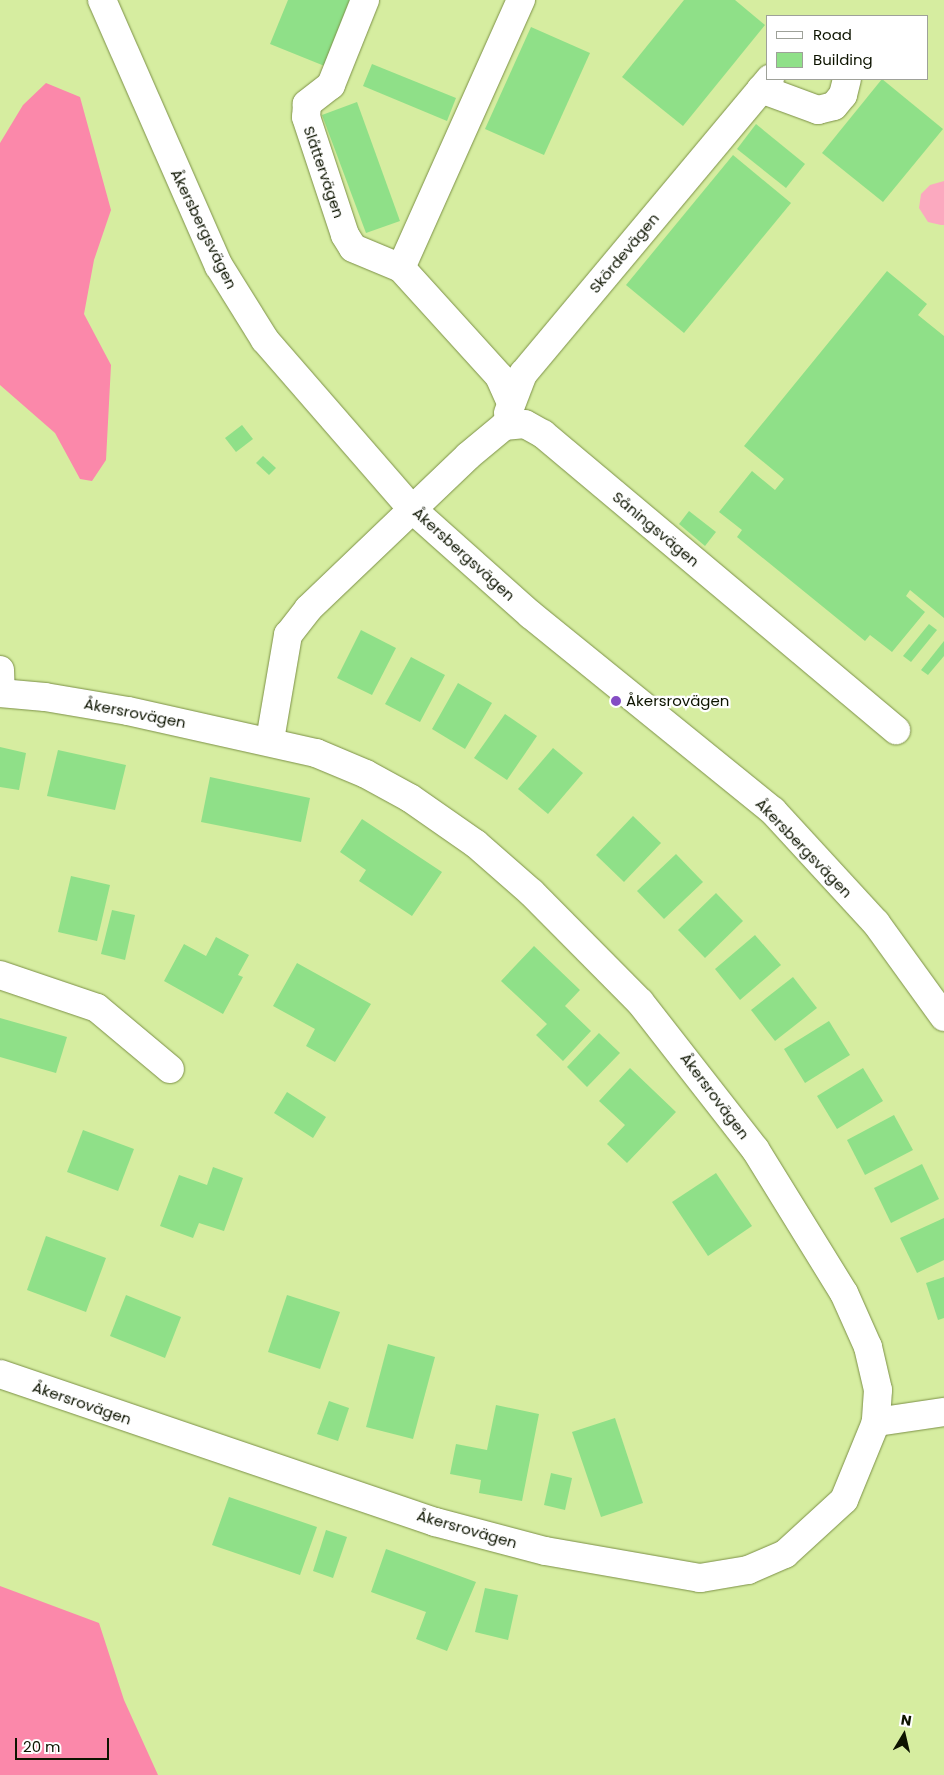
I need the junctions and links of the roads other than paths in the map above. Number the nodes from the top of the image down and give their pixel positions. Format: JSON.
{"nodes":[{"id":1,"x":102,"y":0,"type":"edge"},
{"id":2,"x":365,"y":0,"type":"edge"},
{"id":3,"x":521,"y":0,"type":"edge"},
{"id":4,"x":847,"y":80,"type":"edge"},
{"id":5,"x":765,"y":84,"type":"edge"},
{"id":6,"x":400,"y":268,"type":"junction"},
{"id":7,"x":507,"y":415,"type":"junction"},
{"id":8,"x":412,"y":509,"type":"junction"},
{"id":9,"x":0,"y":685,"type":"edge"},
{"id":10,"x":896,"y":730,"type":"dead end"},
{"id":11,"x":270,"y":740,"type":"junction"},
{"id":12,"x":0,"y":975,"type":"edge"},
{"id":13,"x":944,"y":1017,"type":"edge"},
{"id":14,"x":170,"y":1069,"type":"dead end"},
{"id":15,"x":0,"y":1374,"type":"edge"},
{"id":16,"x":944,"y":1412,"type":"edge"},
{"id":17,"x":876,"y":1422,"type":"junction"}],
"edges":[{"from":1,"to":8,"type":"street","name":"Åkersbergsvägen"},
{"from":2,"to":6,"type":"street","name":"Slåttervägen"},
{"from":3,"to":6,"type":"street"},
{"from":4,"to":5,"type":"street","name":"Skördevägen"},
{"from":5,"to":7,"type":"street","name":"Skördevägen"},
{"from":6,"to":7,"type":"street","name":"Slåttervägen"},
{"from":7,"to":8,"type":"street"},
{"from":7,"to":10,"type":"street","name":"Såningsvägen"},
{"from":8,"to":11,"type":"street"},
{"from":8,"to":13,"type":"street","name":"Åkersbergsvägen"},
{"from":9,"to":11,"type":"street","name":"Åkersrovägen"},
{"from":11,"to":17,"type":"street","name":"Åkersrovägen"},
{"from":12,"to":14,"type":"street"},
{"from":15,"to":17,"type":"street","name":"Åkersrovägen"},
{"from":16,"to":17,"type":"street"}]}
